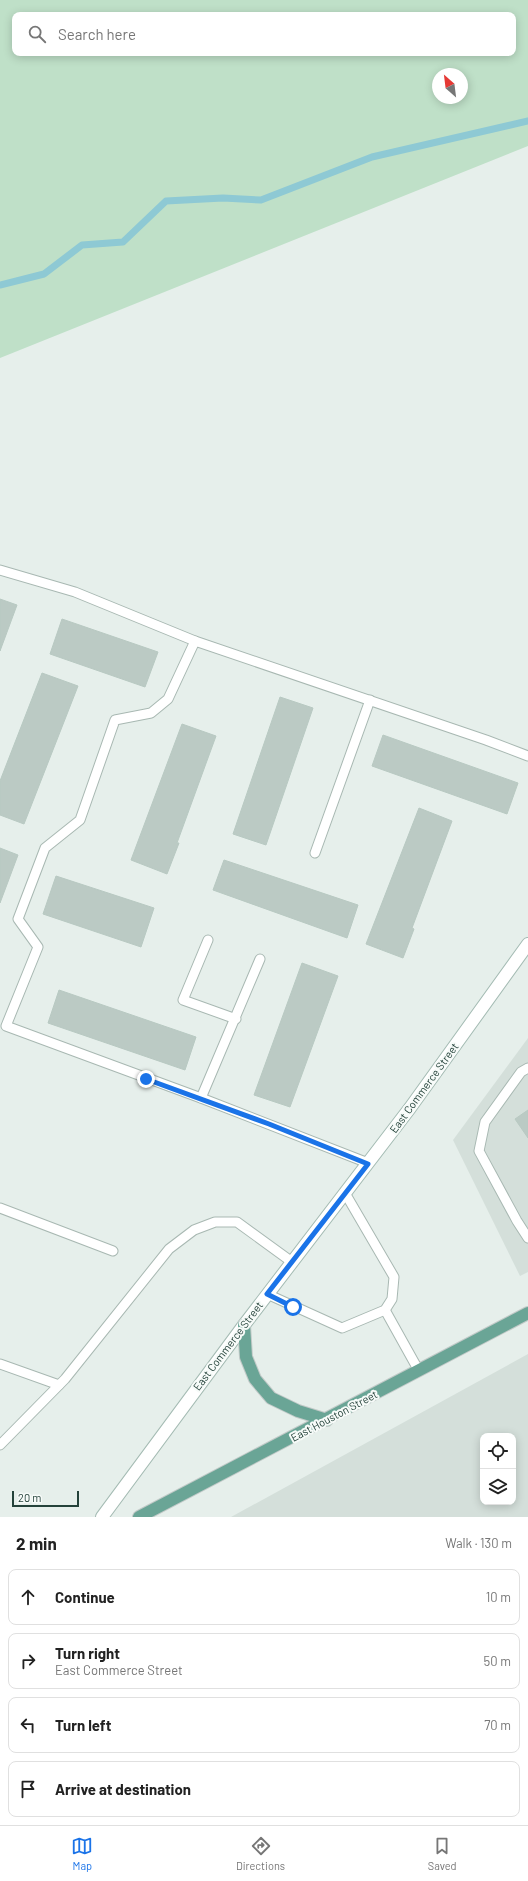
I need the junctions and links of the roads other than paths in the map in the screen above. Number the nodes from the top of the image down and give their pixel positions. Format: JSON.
{"nodes":[{"id":1,"x":0,"y":570,"type":"edge"},
{"id":2,"x":195,"y":641,"type":"junction"},
{"id":3,"x":370,"y":700,"type":"junction"},
{"id":4,"x":528,"y":756,"type":"edge"},
{"id":5,"x":315,"y":853,"type":"dead end"},
{"id":6,"x":208,"y":940,"type":"dead end"},
{"id":7,"x":528,"y":944,"type":"edge"},
{"id":8,"x":260,"y":959,"type":"dead end"},
{"id":9,"x":236,"y":1019,"type":"junction"},
{"id":10,"x":3,"y":1025,"type":"edge"},
{"id":11,"x":528,"y":1068,"type":"edge"},
{"id":12,"x":201,"y":1098,"type":"junction"},
{"id":13,"x":368,"y":1164,"type":"junction"},
{"id":14,"x":345,"y":1193,"type":"junction"},
{"id":15,"x":0,"y":1208,"type":"edge"},
{"id":16,"x":528,"y":1238,"type":"edge"},
{"id":17,"x":113,"y":1251,"type":"dead end"},
{"id":18,"x":292,"y":1262,"type":"junction"},
{"id":19,"x":267,"y":1294,"type":"junction"},
{"id":20,"x":385,"y":1310,"type":"junction"},
{"id":21,"x":528,"y":1313,"type":"edge"},
{"id":22,"x":244,"y":1325,"type":"junction"},
{"id":23,"x":0,"y":1364,"type":"edge"},
{"id":24,"x":419,"y":1371,"type":"junction"},
{"id":25,"x":59,"y":1385,"type":"junction"},
{"id":26,"x":327,"y":1420,"type":"junction"},
{"id":27,"x":0,"y":1445,"type":"edge"},
{"id":28,"x":102,"y":1517,"type":"edge"},
{"id":29,"x":139,"y":1517,"type":"edge"}],
"edges":[{"from":1,"to":2,"type":"lane"},
{"from":2,"to":3,"type":"lane"},
{"from":2,"to":10,"type":"lane"},
{"from":3,"to":4,"type":"lane"},
{"from":3,"to":5,"type":"lane"},
{"from":6,"to":9,"type":"lane"},
{"from":7,"to":13,"type":"main road","name":"East Commerce Street"},
{"from":8,"to":9,"type":"lane"},
{"from":9,"to":12,"type":"lane"},
{"from":10,"to":12,"type":"lane"},
{"from":11,"to":16,"type":"lane"},
{"from":12,"to":13,"type":"lane"},
{"from":13,"to":14,"type":"main road","name":"East Commerce Street"},
{"from":14,"to":18,"type":"main road","name":"East Commerce Street"},
{"from":14,"to":20,"type":"lane"},
{"from":15,"to":17,"type":"lane"},
{"from":18,"to":19,"type":"main road","name":"East Commerce Street"},
{"from":18,"to":25,"type":"lane"},
{"from":19,"to":20,"type":"lane"},
{"from":19,"to":22,"type":"main road","name":"East Commerce Street"},
{"from":20,"to":24,"type":"lane"},
{"from":21,"to":24,"type":"main road","name":"East Houston Street"},
{"from":22,"to":26,"type":"main road"},
{"from":22,"to":28,"type":"main road","name":"East Commerce Street"},
{"from":23,"to":25,"type":"lane"},
{"from":24,"to":26,"type":"main road","name":"East Houston Street"},
{"from":25,"to":27,"type":"lane"},
{"from":26,"to":29,"type":"main road","name":"East Houston Street"}]}
